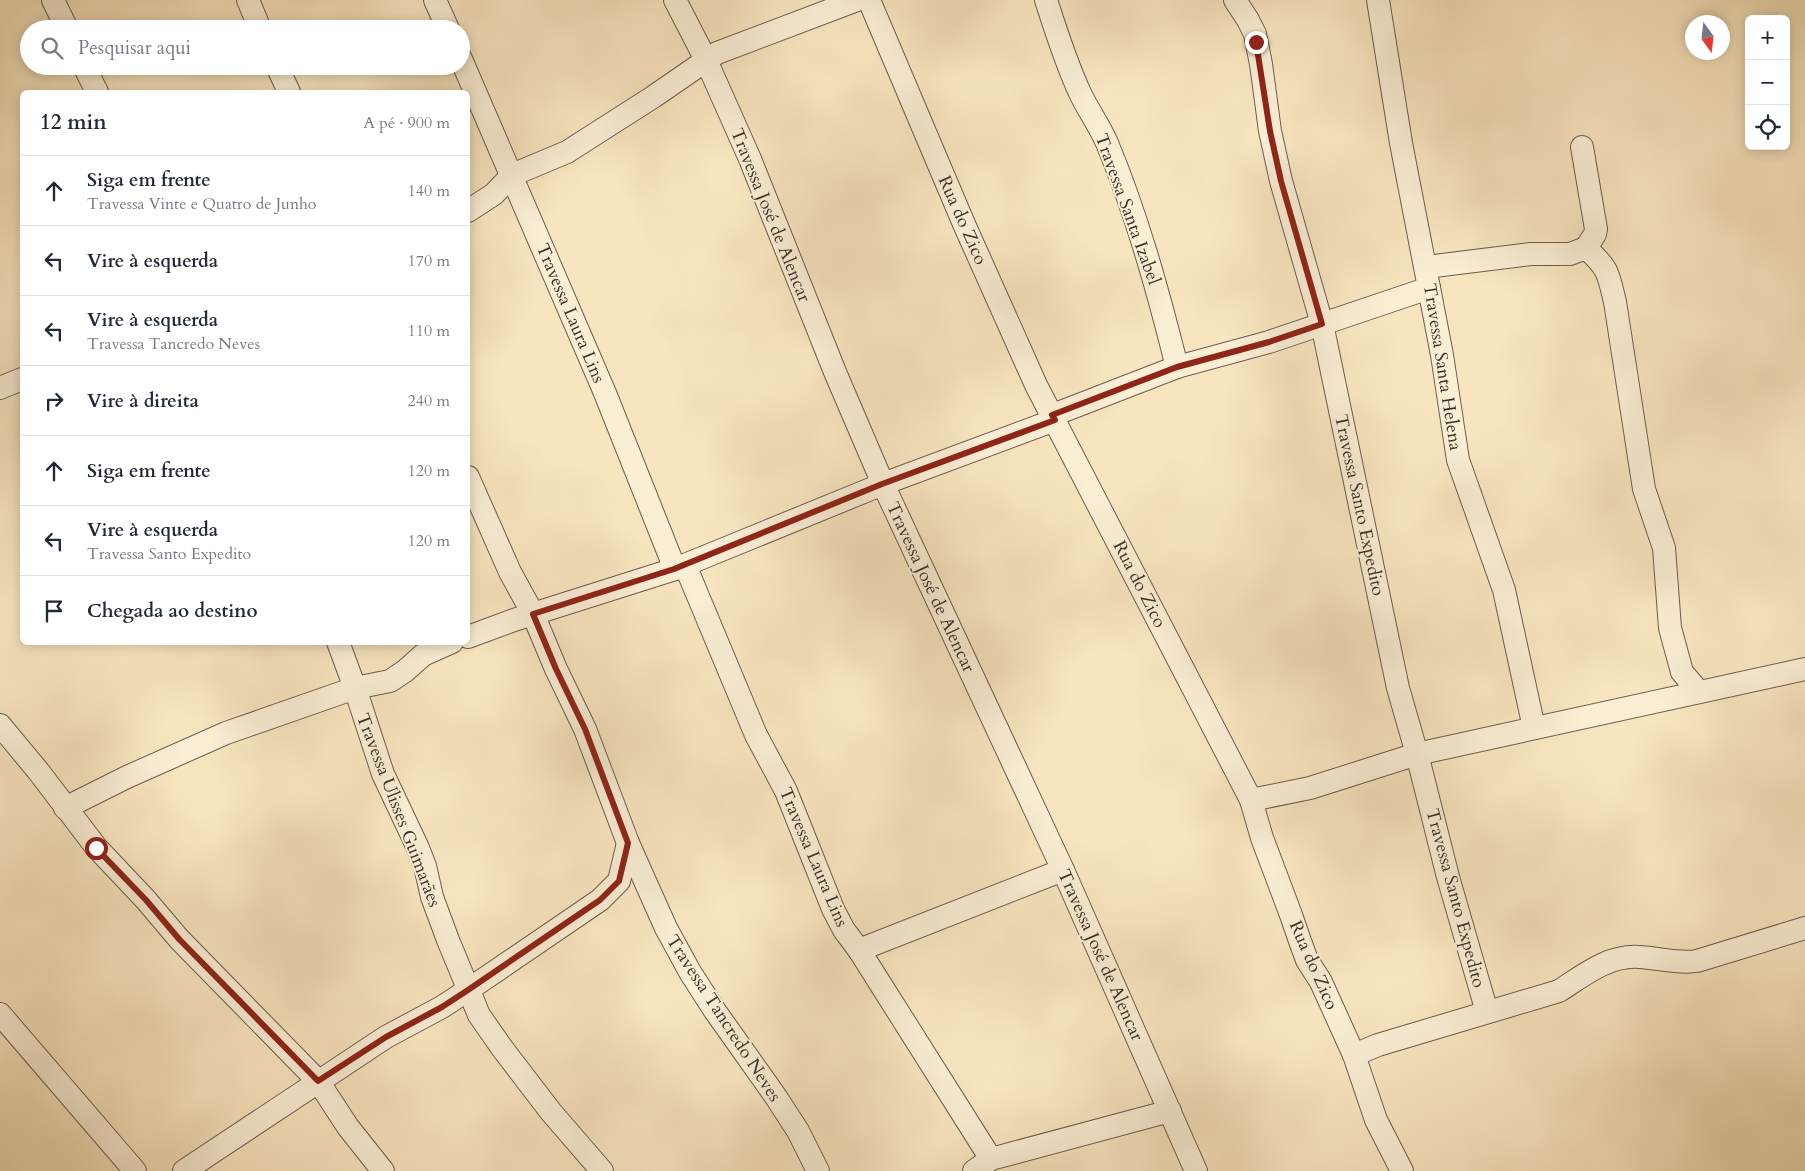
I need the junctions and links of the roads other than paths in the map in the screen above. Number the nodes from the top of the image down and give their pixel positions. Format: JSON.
{"nodes":[{"id":1,"x":53,"y":0,"type":"edge"},
{"id":2,"x":248,"y":0,"type":"edge"},
{"id":3,"x":435,"y":0,"type":"edge"},
{"id":4,"x":674,"y":0,"type":"edge"},
{"id":5,"x":857,"y":0,"type":"edge"},
{"id":6,"x":869,"y":0,"type":"edge"},
{"id":7,"x":1046,"y":0,"type":"edge"},
{"id":8,"x":1235,"y":0,"type":"edge"},
{"id":9,"x":1378,"y":0,"type":"edge"},
{"id":10,"x":63,"y":20,"type":"edge"},
{"id":11,"x":256,"y":20,"type":"edge"},
{"id":12,"x":444,"y":20,"type":"edge"},
{"id":13,"x":706,"y":60,"type":"junction"},
{"id":14,"x":88,"y":75,"type":"edge"},
{"id":15,"x":281,"y":75,"type":"edge"},
{"id":16,"x":466,"y":75,"type":"edge"},
{"id":17,"x":96,"y":90,"type":"edge"},
{"id":18,"x":288,"y":90,"type":"edge"},
{"id":19,"x":470,"y":90,"type":"edge"},
{"id":20,"x":473,"y":101,"type":"edge"},
{"id":21,"x":1582,"y":147,"type":"dead end"},
{"id":22,"x":512,"y":175,"type":"junction"},
{"id":23,"x":470,"y":210,"type":"edge"},
{"id":24,"x":1586,"y":248,"type":"junction"},
{"id":25,"x":1428,"y":278,"type":"junction"},
{"id":26,"x":1322,"y":324,"type":"junction"},
{"id":27,"x":1177,"y":367,"type":"junction"},
{"id":28,"x":20,"y":380,"type":"edge"},
{"id":29,"x":0,"y":388,"type":"edge"},
{"id":30,"x":1054,"y":417,"type":"junction"},
{"id":31,"x":470,"y":482,"type":"edge"},
{"id":32,"x":882,"y":484,"type":"junction"},
{"id":33,"x":680,"y":567,"type":"junction"},
{"id":34,"x":533,"y":614,"type":"junction"},
{"id":35,"x":470,"y":636,"type":"edge"},
{"id":36,"x":339,"y":645,"type":"edge"},
{"id":37,"x":445,"y":645,"type":"edge"},
{"id":38,"x":1805,"y":668,"type":"edge"},
{"id":39,"x":355,"y":688,"type":"junction"},
{"id":40,"x":1699,"y":692,"type":"junction"},
{"id":41,"x":0,"y":725,"type":"edge"},
{"id":42,"x":1534,"y":728,"type":"junction"},
{"id":43,"x":1417,"y":754,"type":"junction"},
{"id":44,"x":1251,"y":800,"type":"junction"},
{"id":45,"x":65,"y":808,"type":"junction"},
{"id":46,"x":628,"y":843,"type":"junction"},
{"id":47,"x":1063,"y":870,"type":"junction"},
{"id":48,"x":1805,"y":928,"type":"edge"},
{"id":49,"x":859,"y":950,"type":"junction"},
{"id":50,"x":468,"y":990,"type":"junction"},
{"id":51,"x":1487,"y":1012,"type":"junction"},
{"id":52,"x":0,"y":1014,"type":"edge"},
{"id":53,"x":1354,"y":1055,"type":"junction"},
{"id":54,"x":318,"y":1081,"type":"junction"},
{"id":55,"x":1170,"y":1111,"type":"junction"},
{"id":56,"x":982,"y":1165,"type":"edge"},
{"id":57,"x":135,"y":1171,"type":"edge"},
{"id":58,"x":184,"y":1171,"type":"edge"},
{"id":59,"x":383,"y":1171,"type":"edge"},
{"id":60,"x":602,"y":1171,"type":"edge"},
{"id":61,"x":818,"y":1171,"type":"edge"},
{"id":62,"x":1196,"y":1171,"type":"edge"},
{"id":63,"x":1402,"y":1171,"type":"edge"}],
"edges":[{"from":1,"to":10,"type":"street"},
{"from":2,"to":11,"type":"street"},
{"from":3,"to":12,"type":"street"},
{"from":4,"to":13,"type":"street","name":"Travessa José de Alencar"},
{"from":5,"to":13,"type":"street"},
{"from":6,"to":30,"type":"street","name":"Rua do Zico"},
{"from":7,"to":27,"type":"street","name":"Travessa Santa Izabel"},
{"from":8,"to":26,"type":"street","name":"Travessa Santo Expedito"},
{"from":9,"to":25,"type":"street","name":"Travessa Santa Helena"},
{"from":13,"to":22,"type":"street"},
{"from":13,"to":32,"type":"street","name":"Travessa José de Alencar"},
{"from":14,"to":17,"type":"street"},
{"from":15,"to":18,"type":"street"},
{"from":16,"to":19,"type":"street","name":"Travessa Laura Lins"},
{"from":20,"to":22,"type":"street","name":"Travessa Laura Lins"},
{"from":21,"to":24,"type":"street"},
{"from":22,"to":23,"type":"street"},
{"from":22,"to":33,"type":"street","name":"Travessa Laura Lins"},
{"from":24,"to":25,"type":"street"},
{"from":24,"to":40,"type":"street"},
{"from":25,"to":26,"type":"street"},
{"from":25,"to":42,"type":"street","name":"Travessa Santa Helena"},
{"from":26,"to":27,"type":"street"},
{"from":26,"to":43,"type":"street","name":"Travessa Santo Expedito"},
{"from":27,"to":30,"type":"street"},
{"from":28,"to":29,"type":"street"},
{"from":30,"to":32,"type":"street"},
{"from":30,"to":44,"type":"street","name":"Rua do Zico"},
{"from":31,"to":34,"type":"street","name":"Travessa Tancredo Neves"},
{"from":32,"to":33,"type":"street"},
{"from":32,"to":47,"type":"street","name":"Travessa José de Alencar"},
{"from":33,"to":34,"type":"street"},
{"from":33,"to":49,"type":"street","name":"Travessa Laura Lins"},
{"from":34,"to":35,"type":"street"},
{"from":34,"to":46,"type":"street","name":"Travessa Tancredo Neves"},
{"from":36,"to":39,"type":"street","name":"Travessa Ulisses Guimarães"},
{"from":37,"to":39,"type":"street"},
{"from":38,"to":40,"type":"street"},
{"from":39,"to":45,"type":"street"},
{"from":39,"to":50,"type":"street","name":"Travessa Ulisses Guimarães"},
{"from":40,"to":42,"type":"street"},
{"from":41,"to":45,"type":"street"},
{"from":42,"to":43,"type":"street"},
{"from":43,"to":44,"type":"street"},
{"from":43,"to":51,"type":"street","name":"Travessa Santo Expedito"},
{"from":44,"to":53,"type":"street","name":"Rua do Zico"},
{"from":45,"to":54,"type":"street"},
{"from":46,"to":50,"type":"street"},
{"from":46,"to":61,"type":"street","name":"Travessa Tancredo Neves"},
{"from":47,"to":49,"type":"street"},
{"from":47,"to":55,"type":"street","name":"Travessa José de Alencar"},
{"from":48,"to":51,"type":"street"},
{"from":49,"to":56,"type":"street","name":"Travessa Laura Lins"},
{"from":50,"to":54,"type":"street"},
{"from":50,"to":60,"type":"street","name":"Travessa Ulisses Guimarães"},
{"from":51,"to":53,"type":"street"},
{"from":52,"to":57,"type":"street"},
{"from":53,"to":63,"type":"street","name":"Rua do Zico"},
{"from":54,"to":58,"type":"street"},
{"from":54,"to":59,"type":"street"},
{"from":55,"to":56,"type":"street"},
{"from":55,"to":62,"type":"street","name":"Travessa José de Alencar"}]}
